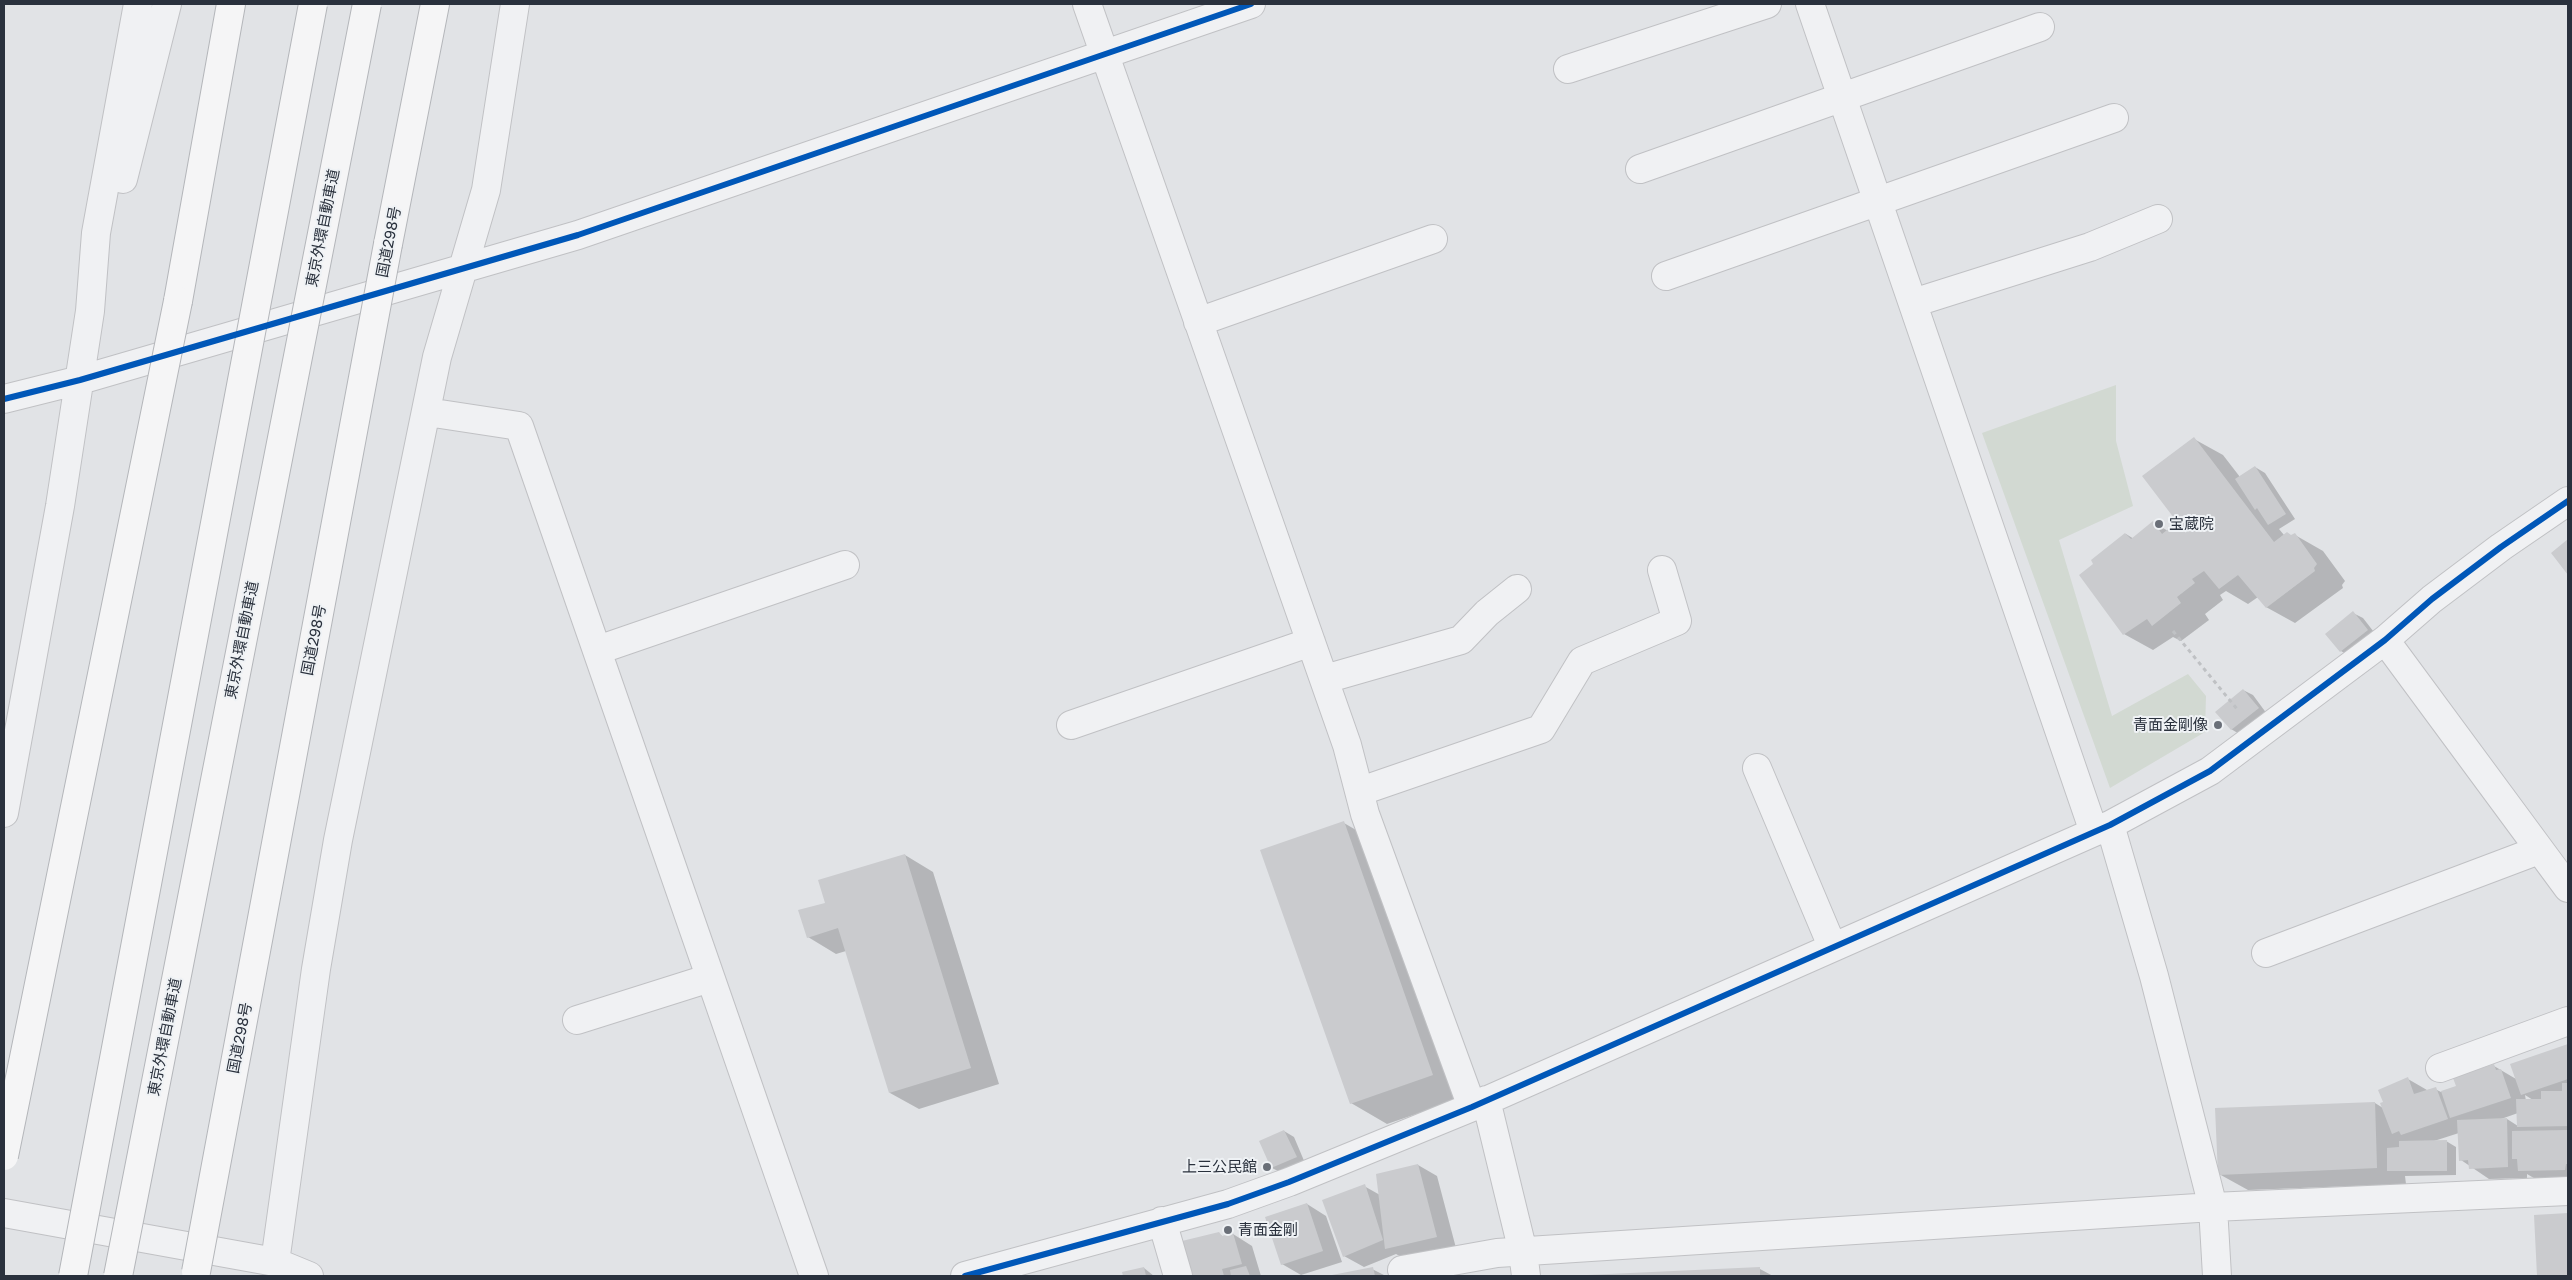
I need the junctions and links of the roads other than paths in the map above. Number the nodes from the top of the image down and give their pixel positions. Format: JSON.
{"nodes":[{"id":1,"x":138,"y":4,"type":"edge"},
{"id":2,"x":167,"y":4,"type":"edge"},
{"id":3,"x":231,"y":4,"type":"edge"},
{"id":4,"x":313,"y":4,"type":"edge"},
{"id":5,"x":367,"y":4,"type":"edge"},
{"id":6,"x":435,"y":4,"type":"edge"},
{"id":7,"x":1087,"y":4,"type":"edge"},
{"id":8,"x":1251,"y":4,"type":"edge"},
{"id":9,"x":1767,"y":4,"type":"edge"},
{"id":10,"x":1810,"y":4,"type":"edge"},
{"id":11,"x":516,"y":7,"type":"edge"},
{"id":12,"x":2040,"y":27,"type":"dead end"},
{"id":13,"x":1104,"y":55,"type":"junction"},
{"id":14,"x":1568,"y":69,"type":"dead end"},
{"id":15,"x":1844,"y":98,"type":"junction"},
{"id":16,"x":2114,"y":118,"type":"dead end"},
{"id":17,"x":1640,"y":169,"type":"dead end"},
{"id":18,"x":1879,"y":201,"type":"junction"},
{"id":19,"x":2158,"y":219,"type":"dead end"},
{"id":20,"x":1433,"y":239,"type":"dead end"},
{"id":21,"x":462,"y":270,"type":"junction"},
{"id":22,"x":1666,"y":276,"type":"dead end"},
{"id":23,"x":1913,"y":303,"type":"junction"},
{"id":24,"x":90,"y":312,"type":"junction"},
{"id":25,"x":1198,"y":322,"type":"junction"},
{"id":26,"x":80,"y":380,"type":"junction"},
{"id":27,"x":4,"y":399,"type":"edge"},
{"id":28,"x":427,"y":412,"type":"junction"},
{"id":29,"x":2568,"y":501,"type":"edge"},
{"id":30,"x":845,"y":565,"type":"dead end"},
{"id":31,"x":1662,"y":570,"type":"dead end"},
{"id":32,"x":1517,"y":588,"type":"dead end"},
{"id":33,"x":2385,"y":640,"type":"junction"},
{"id":34,"x":1311,"y":642,"type":"junction"},
{"id":35,"x":598,"y":650,"type":"junction"},
{"id":36,"x":1324,"y":679,"type":"junction"},
{"id":37,"x":1072,"y":725,"type":"dead end"},
{"id":38,"x":1757,"y":768,"type":"dead end"},
{"id":39,"x":1361,"y":791,"type":"junction"},
{"id":40,"x":4,"y":814,"type":"edge"},
{"id":41,"x":2102,"y":828,"type":"junction"},
{"id":42,"x":2539,"y":850,"type":"junction"},
{"id":43,"x":2568,"y":888,"type":"edge"},
{"id":44,"x":1832,"y":946,"type":"junction"},
{"id":45,"x":2266,"y":953,"type":"dead end"},
{"id":46,"x":710,"y":978,"type":"junction"},
{"id":47,"x":577,"y":1020,"type":"dead end"},
{"id":48,"x":2568,"y":1021,"type":"edge"},
{"id":49,"x":2440,"y":1068,"type":"dead end"},
{"id":50,"x":1479,"y":1103,"type":"junction"},
{"id":51,"x":4,"y":1156,"type":"edge"},
{"id":52,"x":2568,"y":1191,"type":"edge"},
{"id":53,"x":2212,"y":1207,"type":"junction"},
{"id":54,"x":4,"y":1213,"type":"edge"},
{"id":55,"x":1162,"y":1221,"type":"junction"},
{"id":56,"x":275,"y":1262,"type":"junction"},
{"id":57,"x":1524,"y":1264,"type":"edge"},
{"id":58,"x":1402,"y":1270,"type":"dead end"},
{"id":59,"x":195,"y":1274,"type":"edge"},
{"id":60,"x":73,"y":1276,"type":"edge"},
{"id":61,"x":118,"y":1276,"type":"edge"},
{"id":62,"x":308,"y":1276,"type":"edge"},
{"id":63,"x":814,"y":1276,"type":"edge"},
{"id":64,"x":964,"y":1276,"type":"edge"},
{"id":65,"x":1178,"y":1276,"type":"edge"},
{"id":66,"x":2217,"y":1276,"type":"edge"}],
"edges":[{"from":1,"to":24,"type":"street"},
{"from":2,"to":24,"type":"street"},
{"from":3,"to":51,"type":"highway","bridge":true},
{"from":4,"to":60,"type":"highway","bridge":true},
{"from":5,"to":61,"type":"highway","name":"東京外環自動車道","bridge":true},
{"from":6,"to":59,"type":"highway","name":"国道298号","bridge":true},
{"from":7,"to":13,"type":"street"},
{"from":8,"to":13,"type":"street"},
{"from":9,"to":14,"type":"street"},
{"from":10,"to":15,"type":"street"},
{"from":11,"to":21,"type":"street"},
{"from":12,"to":15,"type":"street"},
{"from":13,"to":21,"type":"street"},
{"from":13,"to":25,"type":"street"},
{"from":15,"to":17,"type":"street"},
{"from":15,"to":18,"type":"street"},
{"from":16,"to":18,"type":"street"},
{"from":18,"to":22,"type":"street"},
{"from":18,"to":23,"type":"street"},
{"from":19,"to":23,"type":"street"},
{"from":20,"to":25,"type":"street"},
{"from":21,"to":26,"type":"street"},
{"from":21,"to":28,"type":"street"},
{"from":23,"to":41,"type":"street"},
{"from":24,"to":26,"type":"street"},
{"from":25,"to":34,"type":"street"},
{"from":26,"to":27,"type":"street"},
{"from":26,"to":40,"type":"street"},
{"from":28,"to":35,"type":"street"},
{"from":28,"to":56,"type":"street"},
{"from":29,"to":33,"type":"street"},
{"from":30,"to":35,"type":"street"},
{"from":31,"to":39,"type":"street"},
{"from":32,"to":36,"type":"street"},
{"from":33,"to":41,"type":"street"},
{"from":33,"to":42,"type":"street"},
{"from":34,"to":36,"type":"street"},
{"from":34,"to":37,"type":"street"},
{"from":35,"to":46,"type":"street"},
{"from":36,"to":39,"type":"street"},
{"from":38,"to":44,"type":"street"},
{"from":39,"to":50,"type":"street"},
{"from":41,"to":44,"type":"street"},
{"from":41,"to":53,"type":"street"},
{"from":42,"to":43,"type":"street"},
{"from":42,"to":45,"type":"street"},
{"from":44,"to":50,"type":"street"},
{"from":46,"to":47,"type":"street"},
{"from":46,"to":63,"type":"street"},
{"from":48,"to":49,"type":"street"},
{"from":50,"to":55,"type":"street"},
{"from":50,"to":57,"type":"street"},
{"from":52,"to":53,"type":"street"},
{"from":53,"to":57,"type":"street"},
{"from":53,"to":66,"type":"street"},
{"from":54,"to":56,"type":"street"},
{"from":55,"to":64,"type":"street"},
{"from":55,"to":65,"type":"street"},
{"from":56,"to":62,"type":"street"},
{"from":57,"to":58,"type":"street"}]}
